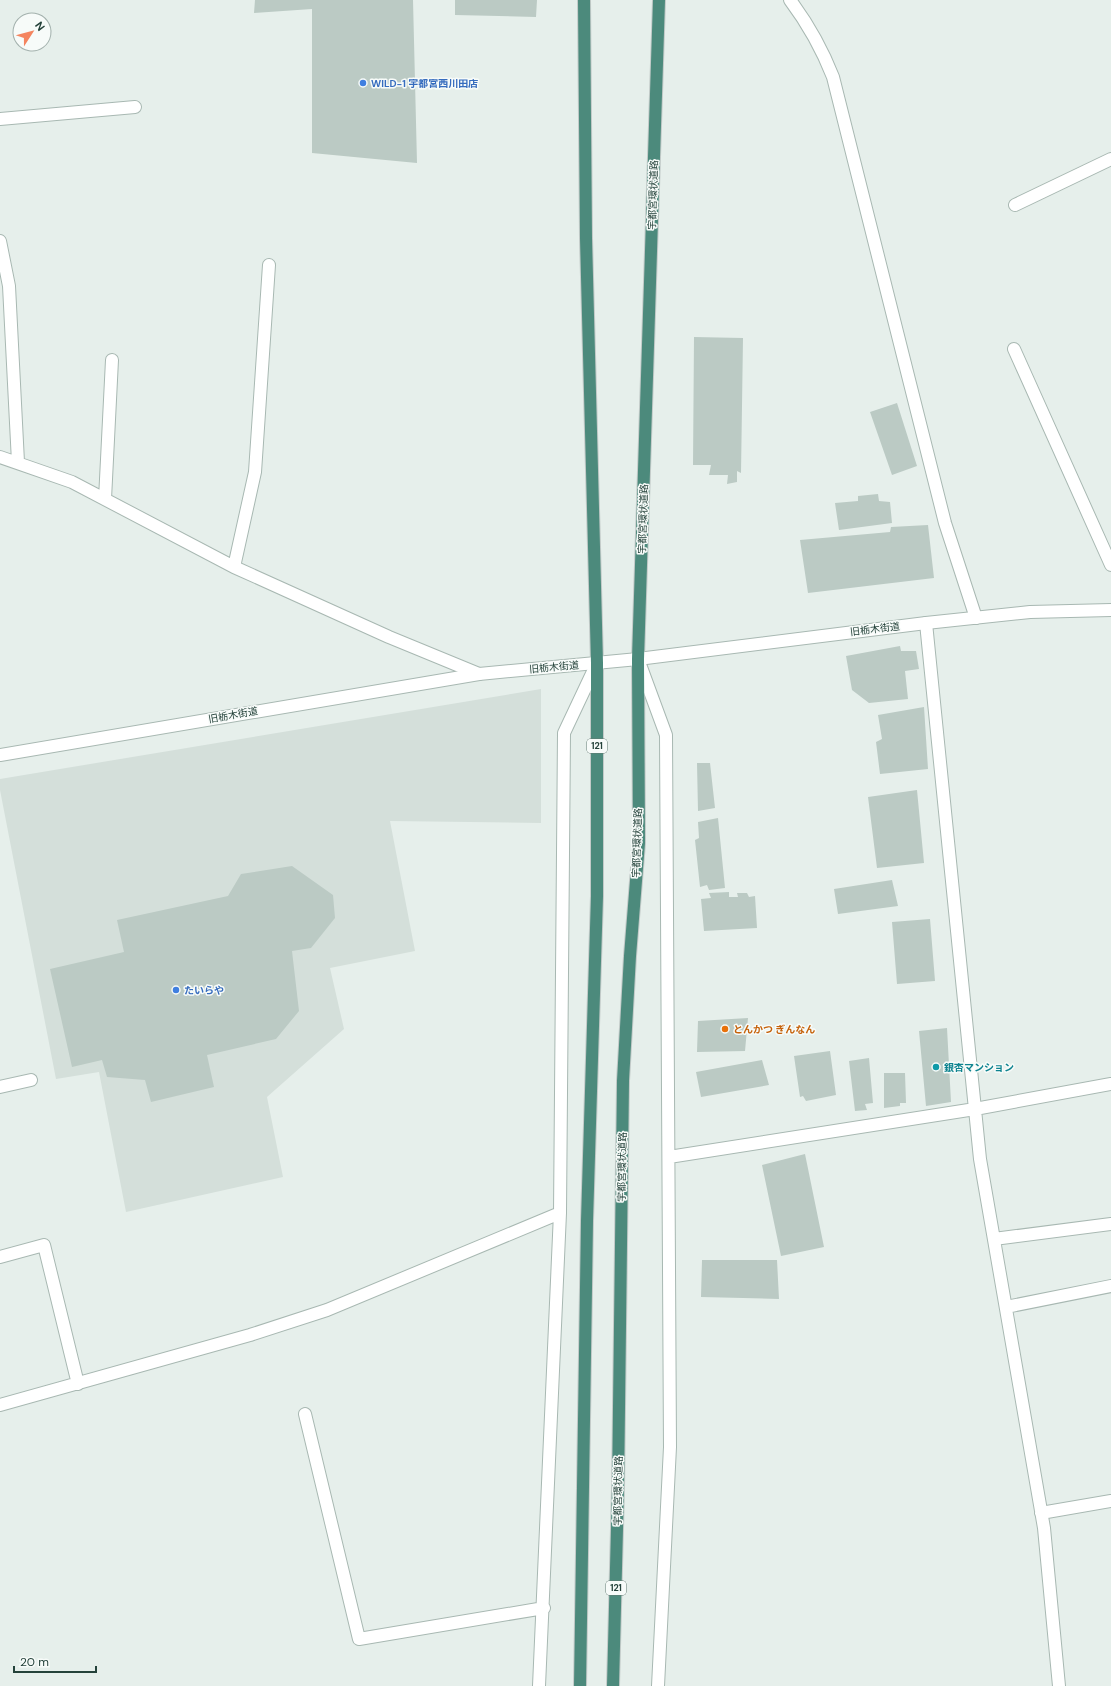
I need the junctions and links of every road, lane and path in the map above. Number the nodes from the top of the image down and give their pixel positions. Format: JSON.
{"nodes":[{"id":1,"x":584,"y":0,"type":"edge"},
{"id":2,"x":659,"y":0,"type":"edge"},
{"id":3,"x":790,"y":0,"type":"edge"},
{"id":4,"x":135,"y":107,"type":"dead end"},
{"id":5,"x":0,"y":119,"type":"edge"},
{"id":6,"x":1111,"y":159,"type":"edge"},
{"id":7,"x":1015,"y":205,"type":"dead end"},
{"id":8,"x":0,"y":241,"type":"edge"},
{"id":9,"x":269,"y":265,"type":"dead end"},
{"id":10,"x":1014,"y":349,"type":"dead end"},
{"id":11,"x":112,"y":360,"type":"dead end"},
{"id":12,"x":0,"y":457,"type":"edge"},
{"id":13,"x":18,"y":462,"type":"junction"},
{"id":14,"x":105,"y":499,"type":"junction"},
{"id":15,"x":1111,"y":565,"type":"edge"},
{"id":16,"x":234,"y":567,"type":"junction"},
{"id":17,"x":1111,"y":610,"type":"edge"},
{"id":18,"x":976,"y":618,"type":"junction"},
{"id":19,"x":926,"y":623,"type":"junction"},
{"id":20,"x":638,"y":659,"type":"junction"},
{"id":21,"x":597,"y":663,"type":"junction"},
{"id":22,"x":479,"y":674,"type":"junction"},
{"id":23,"x":0,"y":755,"type":"edge"},
{"id":24,"x":31,"y":1080,"type":"dead end"},
{"id":25,"x":1111,"y":1084,"type":"edge"},
{"id":26,"x":0,"y":1087,"type":"edge"},
{"id":27,"x":975,"y":1109,"type":"junction"},
{"id":28,"x":668,"y":1157,"type":"junction"},
{"id":29,"x":560,"y":1213,"type":"junction"},
{"id":30,"x":1111,"y":1224,"type":"edge"},
{"id":31,"x":994,"y":1239,"type":"junction"},
{"id":32,"x":0,"y":1257,"type":"edge"},
{"id":33,"x":1111,"y":1286,"type":"edge"},
{"id":34,"x":1006,"y":1307,"type":"junction"},
{"id":35,"x":78,"y":1384,"type":"junction"},
{"id":36,"x":0,"y":1405,"type":"edge"},
{"id":37,"x":305,"y":1414,"type":"dead end"},
{"id":38,"x":1111,"y":1501,"type":"edge"},
{"id":39,"x":1041,"y":1513,"type":"junction"},
{"id":40,"x":544,"y":1608,"type":"junction"},
{"id":41,"x":539,"y":1686,"type":"edge"},
{"id":42,"x":580,"y":1686,"type":"edge"},
{"id":43,"x":613,"y":1686,"type":"edge"},
{"id":44,"x":658,"y":1686,"type":"edge"},
{"id":45,"x":1059,"y":1686,"type":"edge"}],
"edges":[{"from":1,"to":21,"type":"highway","number":"121"},
{"from":2,"to":20,"type":"highway","name":"宇都宮環状道路","number":"121"},
{"from":3,"to":18,"type":"street"},
{"from":4,"to":5,"type":"street"},
{"from":6,"to":7,"type":"street"},
{"from":8,"to":13,"type":"street"},
{"from":9,"to":16,"type":"street"},
{"from":10,"to":15,"type":"street"},
{"from":11,"to":14,"type":"street"},
{"from":12,"to":13,"type":"street"},
{"from":13,"to":14,"type":"street"},
{"from":14,"to":16,"type":"street"},
{"from":16,"to":22,"type":"street"},
{"from":17,"to":18,"type":"street","name":"旧栃木街道"},
{"from":18,"to":19,"type":"street","name":"旧栃木街道"},
{"from":19,"to":20,"type":"street","name":"旧栃木街道"},
{"from":19,"to":27,"type":"street"},
{"from":20,"to":21,"type":"street","name":"旧栃木街道"},
{"from":20,"to":28,"type":"street"},
{"from":20,"to":43,"type":"highway","name":"宇都宮環状道路","number":"121"},
{"from":21,"to":22,"type":"street","name":"旧栃木街道"},
{"from":21,"to":29,"type":"street"},
{"from":21,"to":42,"type":"highway","number":"121"},
{"from":22,"to":23,"type":"street","name":"旧栃木街道"},
{"from":24,"to":26,"type":"street"},
{"from":25,"to":27,"type":"street"},
{"from":27,"to":28,"type":"street"},
{"from":27,"to":31,"type":"street"},
{"from":28,"to":44,"type":"street"},
{"from":29,"to":35,"type":"street"},
{"from":29,"to":40,"type":"street"},
{"from":30,"to":31,"type":"street"},
{"from":31,"to":34,"type":"street"},
{"from":32,"to":35,"type":"street"},
{"from":33,"to":34,"type":"street"},
{"from":34,"to":39,"type":"street"},
{"from":35,"to":36,"type":"street"},
{"from":37,"to":40,"type":"street"},
{"from":38,"to":39,"type":"street"},
{"from":39,"to":45,"type":"street"},
{"from":40,"to":41,"type":"street"}]}
